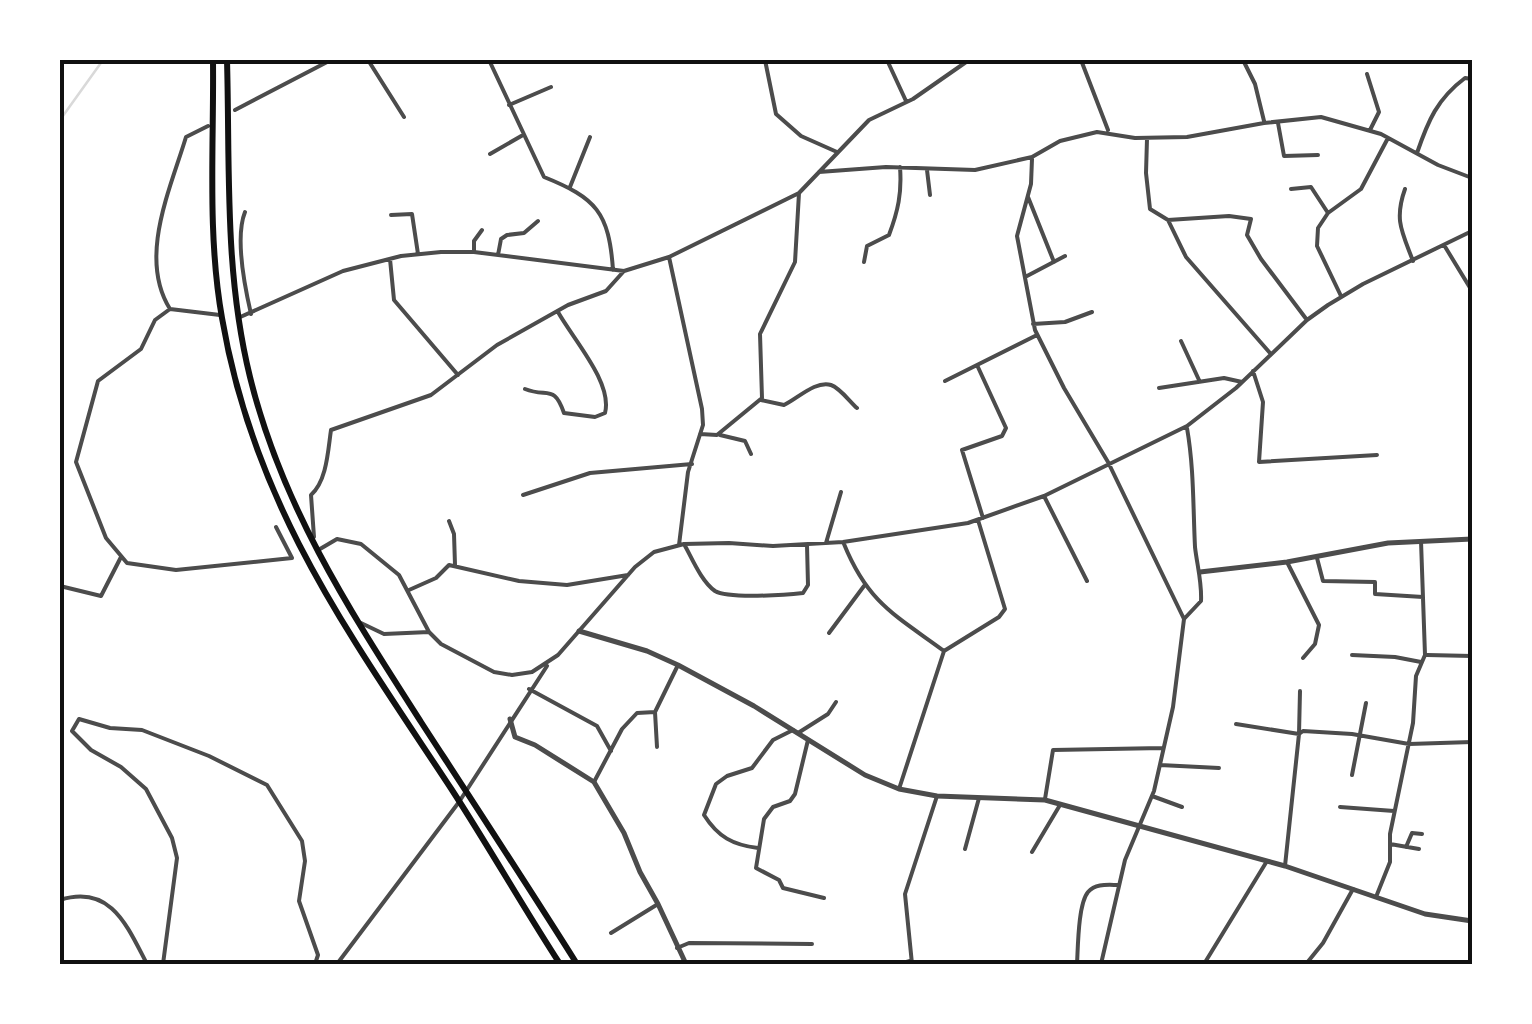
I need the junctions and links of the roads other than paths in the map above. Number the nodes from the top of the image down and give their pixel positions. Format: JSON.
{"nodes":[{"id":1,"x":213,"y":60,"type":"edge"},
{"id":2,"x":227,"y":60,"type":"edge"},
{"id":3,"x":330,"y":60,"type":"edge"},
{"id":4,"x":368,"y":60,"type":"edge"},
{"id":5,"x":489,"y":60,"type":"edge"},
{"id":6,"x":765,"y":60,"type":"edge"},
{"id":7,"x":887,"y":60,"type":"edge"},
{"id":8,"x":969,"y":60,"type":"edge"},
{"id":9,"x":1082,"y":60,"type":"edge"},
{"id":10,"x":1243,"y":60,"type":"edge"},
{"id":11,"x":1367,"y":74,"type":"dead end"},
{"id":12,"x":1472,"y":79,"type":"edge"},
{"id":13,"x":551,"y":86,"type":"dead end"},
{"id":14,"x":906,"y":103,"type":"junction"},
{"id":15,"x":509,"y":105,"type":"junction"},
{"id":16,"x":235,"y":110,"type":"dead end"},
{"id":17,"x":404,"y":116,"type":"dead end"},
{"id":18,"x":1264,"y":122,"type":"junction"},
{"id":19,"x":1278,"y":123,"type":"junction"},
{"id":20,"x":208,"y":126,"type":"dead end"},
{"id":21,"x":1370,"y":130,"type":"junction"},
{"id":22,"x":1108,"y":132,"type":"junction"},
{"id":23,"x":523,"y":136,"type":"junction"},
{"id":24,"x":590,"y":136,"type":"dead end"},
{"id":25,"x":1388,"y":138,"type":"junction"},
{"id":26,"x":1147,"y":139,"type":"junction"},
{"id":27,"x":838,"y":152,"type":"junction"},
{"id":28,"x":1417,"y":153,"type":"junction"},
{"id":29,"x":490,"y":154,"type":"dead end"},
{"id":30,"x":1318,"y":155,"type":"dead end"},
{"id":31,"x":1032,"y":157,"type":"junction"},
{"id":32,"x":900,"y":167,"type":"junction"},
{"id":33,"x":927,"y":170,"type":"junction"},
{"id":34,"x":819,"y":172,"type":"junction"},
{"id":35,"x":1472,"y":178,"type":"edge"},
{"id":36,"x":570,"y":188,"type":"junction"},
{"id":37,"x":1291,"y":189,"type":"dead end"},
{"id":38,"x":1405,"y":190,"type":"dead end"},
{"id":39,"x":799,"y":193,"type":"junction"},
{"id":40,"x":930,"y":195,"type":"dead end"},
{"id":41,"x":1028,"y":198,"type":"junction"},
{"id":42,"x":245,"y":212,"type":"dead end"},
{"id":43,"x":1328,"y":213,"type":"junction"},
{"id":44,"x":390,"y":215,"type":"dead end"},
{"id":45,"x":1168,"y":220,"type":"junction"},
{"id":46,"x":538,"y":221,"type":"dead end"},
{"id":47,"x":482,"y":230,"type":"dead end"},
{"id":48,"x":1472,"y":231,"type":"edge"},
{"id":49,"x":1444,"y":245,"type":"junction"},
{"id":50,"x":474,"y":252,"type":"junction"},
{"id":51,"x":418,"y":254,"type":"junction"},
{"id":52,"x":498,"y":255,"type":"junction"},
{"id":53,"x":1065,"y":256,"type":"dead end"},
{"id":54,"x":669,"y":257,"type":"junction"},
{"id":55,"x":390,"y":258,"type":"junction"},
{"id":56,"x":1414,"y":261,"type":"junction"},
{"id":57,"x":864,"y":262,"type":"dead end"},
{"id":58,"x":1054,"y":262,"type":"junction"},
{"id":59,"x":613,"y":270,"type":"junction"},
{"id":60,"x":624,"y":271,"type":"junction"},
{"id":61,"x":1026,"y":276,"type":"junction"},
{"id":62,"x":1472,"y":291,"type":"edge"},
{"id":63,"x":1341,"y":296,"type":"junction"},
{"id":64,"x":170,"y":309,"type":"junction"},
{"id":65,"x":558,"y":312,"type":"junction"},
{"id":66,"x":1092,"y":312,"type":"dead end"},
{"id":67,"x":251,"y":314,"type":"junction"},
{"id":68,"x":221,"y":315,"type":"junction"},
{"id":69,"x":238,"y":318,"type":"junction"},
{"id":70,"x":1308,"y":320,"type":"junction"},
{"id":71,"x":1033,"y":324,"type":"junction"},
{"id":72,"x":1037,"y":334,"type":"junction"},
{"id":73,"x":1181,"y":340,"type":"dead end"},
{"id":74,"x":1271,"y":354,"type":"junction"},
{"id":75,"x":977,"y":365,"type":"junction"},
{"id":76,"x":1253,"y":371,"type":"junction"},
{"id":77,"x":458,"y":375,"type":"junction"},
{"id":78,"x":1199,"y":380,"type":"junction"},
{"id":79,"x":945,"y":381,"type":"dead end"},
{"id":80,"x":1242,"y":382,"type":"junction"},
{"id":81,"x":1159,"y":388,"type":"dead end"},
{"id":82,"x":526,"y":389,"type":"dead end"},
{"id":83,"x":761,"y":400,"type":"junction"},
{"id":84,"x":857,"y":408,"type":"dead end"},
{"id":85,"x":1187,"y":426,"type":"junction"},
{"id":86,"x":700,"y":434,"type":"junction"},
{"id":87,"x":717,"y":435,"type":"junction"},
{"id":88,"x":751,"y":454,"type":"dead end"},
{"id":89,"x":1377,"y":455,"type":"dead end"},
{"id":90,"x":1108,"y":462,"type":"junction"},
{"id":91,"x":692,"y":464,"type":"junction"},
{"id":92,"x":841,"y":492,"type":"dead end"},
{"id":93,"x":523,"y":495,"type":"dead end"},
{"id":94,"x":1044,"y":496,"type":"junction"},
{"id":95,"x":981,"y":519,"type":"junction"},
{"id":96,"x":449,"y":521,"type":"dead end"},
{"id":97,"x":276,"y":527,"type":"dead end"},
{"id":98,"x":1472,"y":540,"type":"edge"},
{"id":99,"x":1421,"y":541,"type":"junction"},
{"id":100,"x":842,"y":542,"type":"junction"},
{"id":101,"x":826,"y":543,"type":"junction"},
{"id":102,"x":681,"y":544,"type":"junction"},
{"id":103,"x":807,"y":544,"type":"junction"},
{"id":104,"x":317,"y":552,"type":"junction"},
{"id":105,"x":1317,"y":556,"type":"junction"},
{"id":106,"x":122,"y":557,"type":"junction"},
{"id":107,"x":1286,"y":562,"type":"junction"},
{"id":108,"x":455,"y":565,"type":"junction"},
{"id":109,"x":1200,"y":572,"type":"junction"},
{"id":110,"x":628,"y":575,"type":"junction"},
{"id":111,"x":1087,"y":580,"type":"dead end"},
{"id":112,"x":60,"y":586,"type":"edge"},
{"id":113,"x":864,"y":586,"type":"junction"},
{"id":114,"x":409,"y":590,"type":"junction"},
{"id":115,"x":1423,"y":597,"type":"junction"},
{"id":116,"x":1184,"y":618,"type":"junction"},
{"id":117,"x":356,"y":621,"type":"junction"},
{"id":118,"x":579,"y":630,"type":"junction"},
{"id":119,"x":429,"y":632,"type":"junction"},
{"id":120,"x":829,"y":632,"type":"dead end"},
{"id":121,"x":944,"y":651,"type":"junction"},
{"id":122,"x":1352,"y":654,"type":"dead end"},
{"id":123,"x":1425,"y":654,"type":"junction"},
{"id":124,"x":1472,"y":656,"type":"edge"},
{"id":125,"x":1303,"y":658,"type":"dead end"},
{"id":126,"x":550,"y":662,"type":"junction"},
{"id":127,"x":1422,"y":662,"type":"junction"},
{"id":128,"x":678,"y":665,"type":"junction"},
{"id":129,"x":529,"y":689,"type":"junction"},
{"id":130,"x":1300,"y":691,"type":"dead end"},
{"id":131,"x":836,"y":702,"type":"dead end"},
{"id":132,"x":1366,"y":703,"type":"dead end"},
{"id":133,"x":655,"y":712,"type":"junction"},
{"id":134,"x":510,"y":718,"type":"junction"},
{"id":135,"x":1236,"y":724,"type":"dead end"},
{"id":136,"x":796,"y":732,"type":"junction"},
{"id":137,"x":1301,"y":732,"type":"junction"},
{"id":138,"x":1360,"y":736,"type":"junction"},
{"id":139,"x":808,"y":740,"type":"junction"},
{"id":140,"x":1472,"y":742,"type":"edge"},
{"id":141,"x":1409,"y":744,"type":"junction"},
{"id":142,"x":657,"y":747,"type":"dead end"},
{"id":143,"x":1164,"y":748,"type":"junction"},
{"id":144,"x":611,"y":752,"type":"junction"},
{"id":145,"x":1160,"y":765,"type":"junction"},
{"id":146,"x":1219,"y":768,"type":"dead end"},
{"id":147,"x":1352,"y":775,"type":"dead end"},
{"id":148,"x":594,"y":782,"type":"junction"},
{"id":149,"x":900,"y":789,"type":"junction"},
{"id":150,"x":466,"y":790,"type":"junction"},
{"id":151,"x":937,"y":796,"type":"junction"},
{"id":152,"x":1152,"y":796,"type":"junction"},
{"id":153,"x":979,"y":798,"type":"junction"},
{"id":154,"x":1045,"y":800,"type":"junction"},
{"id":155,"x":459,"y":802,"type":"junction"},
{"id":156,"x":1060,"y":804,"type":"junction"},
{"id":157,"x":1182,"y":807,"type":"dead end"},
{"id":158,"x":1340,"y":807,"type":"dead end"},
{"id":159,"x":1394,"y":812,"type":"junction"},
{"id":160,"x":1140,"y":828,"type":"junction"},
{"id":161,"x":1422,"y":834,"type":"dead end"},
{"id":162,"x":1390,"y":844,"type":"junction"},
{"id":163,"x":1406,"y":846,"type":"junction"},
{"id":164,"x":758,"y":848,"type":"junction"},
{"id":165,"x":1419,"y":848,"type":"dead end"},
{"id":166,"x":965,"y":849,"type":"dead end"},
{"id":167,"x":1032,"y":852,"type":"dead end"},
{"id":168,"x":1267,"y":861,"type":"junction"},
{"id":169,"x":1285,"y":866,"type":"junction"},
{"id":170,"x":1119,"y":884,"type":"junction"},
{"id":171,"x":1352,"y":888,"type":"junction"},
{"id":172,"x":1376,"y":897,"type":"junction"},
{"id":173,"x":824,"y":898,"type":"dead end"},
{"id":174,"x":60,"y":900,"type":"edge"},
{"id":175,"x":658,"y":904,"type":"junction"},
{"id":176,"x":1472,"y":921,"type":"edge"},
{"id":177,"x":611,"y":933,"type":"dead end"},
{"id":178,"x":812,"y":944,"type":"dead end"},
{"id":179,"x":677,"y":948,"type":"junction"},
{"id":180,"x":911,"y":963,"type":"edge"},
{"id":181,"x":147,"y":964,"type":"edge"},
{"id":182,"x":163,"y":964,"type":"edge"},
{"id":183,"x":315,"y":964,"type":"edge"},
{"id":184,"x":337,"y":964,"type":"edge"},
{"id":185,"x":560,"y":964,"type":"edge"},
{"id":186,"x":578,"y":964,"type":"edge"},
{"id":187,"x":686,"y":964,"type":"edge"},
{"id":188,"x":899,"y":964,"type":"edge"},
{"id":189,"x":1077,"y":964,"type":"edge"},
{"id":190,"x":1101,"y":964,"type":"edge"},
{"id":191,"x":1204,"y":964,"type":"edge"},
{"id":192,"x":1306,"y":964,"type":"edge"}],
"edges":[{"from":1,"to":68,"type":"highway"},
{"from":2,"to":69,"type":"highway"},
{"from":3,"to":16,"type":"street"},
{"from":4,"to":17,"type":"street"},
{"from":5,"to":15,"type":"street"},
{"from":6,"to":27,"type":"street"},
{"from":7,"to":14,"type":"street"},
{"from":8,"to":14,"type":"street"},
{"from":9,"to":22,"type":"street"},
{"from":10,"to":18,"type":"street"},
{"from":11,"to":21,"type":"street"},
{"from":12,"to":28,"type":"street"},
{"from":13,"to":15,"type":"street"},
{"from":14,"to":27,"type":"street"},
{"from":15,"to":23,"type":"street"},
{"from":18,"to":19,"type":"street"},
{"from":18,"to":26,"type":"street"},
{"from":19,"to":21,"type":"street"},
{"from":19,"to":30,"type":"street"},
{"from":20,"to":64,"type":"street"},
{"from":21,"to":25,"type":"street"},
{"from":22,"to":26,"type":"street"},
{"from":22,"to":31,"type":"street"},
{"from":23,"to":29,"type":"street"},
{"from":23,"to":36,"type":"street"},
{"from":24,"to":36,"type":"street"},
{"from":25,"to":28,"type":"street"},
{"from":25,"to":43,"type":"street"},
{"from":26,"to":45,"type":"street"},
{"from":27,"to":34,"type":"street"},
{"from":28,"to":35,"type":"street"},
{"from":31,"to":33,"type":"street"},
{"from":31,"to":41,"type":"street"},
{"from":32,"to":33,"type":"street"},
{"from":32,"to":34,"type":"street"},
{"from":32,"to":57,"type":"street"},
{"from":33,"to":40,"type":"street"},
{"from":34,"to":39,"type":"street"},
{"from":36,"to":59,"type":"street"},
{"from":37,"to":43,"type":"street"},
{"from":38,"to":56,"type":"street"},
{"from":39,"to":54,"type":"street"},
{"from":39,"to":83,"type":"street"},
{"from":41,"to":58,"type":"street"},
{"from":41,"to":61,"type":"street"},
{"from":42,"to":67,"type":"street"},
{"from":43,"to":63,"type":"street"},
{"from":44,"to":51,"type":"street"},
{"from":45,"to":70,"type":"street"},
{"from":45,"to":74,"type":"street"},
{"from":46,"to":52,"type":"street"},
{"from":47,"to":50,"type":"street"},
{"from":48,"to":49,"type":"street"},
{"from":49,"to":56,"type":"street"},
{"from":49,"to":62,"type":"street"},
{"from":50,"to":51,"type":"street"},
{"from":50,"to":52,"type":"street"},
{"from":51,"to":55,"type":"street"},
{"from":52,"to":59,"type":"street"},
{"from":53,"to":58,"type":"street"},
{"from":54,"to":60,"type":"street"},
{"from":54,"to":86,"type":"street"},
{"from":55,"to":67,"type":"street"},
{"from":55,"to":77,"type":"street"},
{"from":56,"to":63,"type":"street"},
{"from":58,"to":61,"type":"street"},
{"from":59,"to":60,"type":"street"},
{"from":60,"to":65,"type":"street"},
{"from":61,"to":71,"type":"street"},
{"from":63,"to":70,"type":"street"},
{"from":64,"to":68,"type":"street"},
{"from":64,"to":106,"type":"street"},
{"from":65,"to":77,"type":"street"},
{"from":65,"to":82,"type":"street"},
{"from":66,"to":71,"type":"street"},
{"from":67,"to":69,"type":"street"},
{"from":68,"to":155,"type":"highway"},
{"from":69,"to":104,"type":"highway"},
{"from":70,"to":74,"type":"street"},
{"from":71,"to":72,"type":"street"},
{"from":72,"to":75,"type":"street"},
{"from":72,"to":90,"type":"street"},
{"from":73,"to":78,"type":"street"},
{"from":74,"to":76,"type":"street"},
{"from":75,"to":79,"type":"street"},
{"from":75,"to":95,"type":"street"},
{"from":76,"to":80,"type":"street"},
{"from":76,"to":89,"type":"street"},
{"from":77,"to":104,"type":"street"},
{"from":78,"to":80,"type":"street"},
{"from":78,"to":81,"type":"street"},
{"from":80,"to":85,"type":"street"},
{"from":83,"to":84,"type":"street"},
{"from":83,"to":87,"type":"street"},
{"from":85,"to":90,"type":"street"},
{"from":85,"to":109,"type":"street"},
{"from":86,"to":87,"type":"street"},
{"from":86,"to":91,"type":"street"},
{"from":87,"to":88,"type":"street"},
{"from":90,"to":94,"type":"street"},
{"from":90,"to":116,"type":"street"},
{"from":91,"to":93,"type":"street"},
{"from":91,"to":102,"type":"street"},
{"from":92,"to":101,"type":"street"},
{"from":94,"to":95,"type":"street"},
{"from":94,"to":111,"type":"street"},
{"from":95,"to":100,"type":"street"},
{"from":95,"to":121,"type":"street"},
{"from":96,"to":108,"type":"street"},
{"from":97,"to":106,"type":"street"},
{"from":98,"to":99,"type":"street"},
{"from":99,"to":105,"type":"street"},
{"from":99,"to":115,"type":"street"},
{"from":100,"to":101,"type":"street"},
{"from":100,"to":113,"type":"street"},
{"from":101,"to":103,"type":"street"},
{"from":102,"to":103,"type":"street"},
{"from":102,"to":103,"type":"street"},
{"from":102,"to":110,"type":"street"},
{"from":104,"to":114,"type":"street"},
{"from":104,"to":117,"type":"highway"},
{"from":105,"to":107,"type":"street"},
{"from":105,"to":115,"type":"street"},
{"from":106,"to":112,"type":"street"},
{"from":107,"to":109,"type":"street"},
{"from":107,"to":125,"type":"street"},
{"from":108,"to":110,"type":"street"},
{"from":108,"to":114,"type":"street"},
{"from":109,"to":116,"type":"street"},
{"from":110,"to":118,"type":"street"},
{"from":113,"to":120,"type":"street"},
{"from":113,"to":121,"type":"street"},
{"from":114,"to":119,"type":"street"},
{"from":115,"to":123,"type":"street"},
{"from":116,"to":143,"type":"street"},
{"from":117,"to":119,"type":"street"},
{"from":117,"to":150,"type":"highway"},
{"from":118,"to":126,"type":"street"},
{"from":118,"to":128,"type":"street"},
{"from":119,"to":126,"type":"street"},
{"from":121,"to":149,"type":"street"},
{"from":122,"to":127,"type":"street"},
{"from":123,"to":124,"type":"street"},
{"from":123,"to":127,"type":"street"},
{"from":126,"to":129,"type":"street"},
{"from":127,"to":141,"type":"street"},
{"from":128,"to":133,"type":"street"},
{"from":128,"to":136,"type":"street"},
{"from":129,"to":134,"type":"street"},
{"from":129,"to":144,"type":"street"},
{"from":130,"to":137,"type":"street"},
{"from":131,"to":136,"type":"street"},
{"from":132,"to":138,"type":"street"},
{"from":133,"to":142,"type":"street"},
{"from":133,"to":144,"type":"street"},
{"from":134,"to":148,"type":"street"},
{"from":134,"to":150,"type":"street"},
{"from":135,"to":137,"type":"street"},
{"from":136,"to":139,"type":"street"},
{"from":136,"to":164,"type":"street"},
{"from":137,"to":138,"type":"street"},
{"from":137,"to":169,"type":"street"},
{"from":138,"to":141,"type":"street"},
{"from":138,"to":147,"type":"street"},
{"from":139,"to":149,"type":"street"},
{"from":139,"to":164,"type":"street"},
{"from":140,"to":141,"type":"street"},
{"from":141,"to":159,"type":"street"},
{"from":143,"to":145,"type":"street"},
{"from":143,"to":154,"type":"street"},
{"from":144,"to":148,"type":"street"},
{"from":145,"to":146,"type":"street"},
{"from":145,"to":152,"type":"street"},
{"from":148,"to":175,"type":"street"},
{"from":149,"to":151,"type":"street"},
{"from":150,"to":155,"type":"street"},
{"from":150,"to":186,"type":"highway"},
{"from":151,"to":153,"type":"street"},
{"from":151,"to":180,"type":"street"},
{"from":152,"to":157,"type":"street"},
{"from":152,"to":160,"type":"street"},
{"from":153,"to":154,"type":"street"},
{"from":153,"to":166,"type":"street"},
{"from":154,"to":156,"type":"street"},
{"from":155,"to":184,"type":"street"},
{"from":155,"to":185,"type":"highway"},
{"from":156,"to":160,"type":"street"},
{"from":156,"to":167,"type":"street"},
{"from":158,"to":159,"type":"street"},
{"from":159,"to":162,"type":"street"},
{"from":160,"to":168,"type":"street"},
{"from":160,"to":170,"type":"street"},
{"from":161,"to":163,"type":"street"},
{"from":162,"to":163,"type":"street"},
{"from":162,"to":172,"type":"street"},
{"from":163,"to":165,"type":"street"},
{"from":164,"to":173,"type":"street"},
{"from":168,"to":169,"type":"street"},
{"from":168,"to":191,"type":"street"},
{"from":169,"to":171,"type":"street"},
{"from":170,"to":189,"type":"street"},
{"from":170,"to":190,"type":"street"},
{"from":171,"to":172,"type":"street"},
{"from":171,"to":192,"type":"street"},
{"from":172,"to":176,"type":"street"},
{"from":174,"to":181,"type":"street"},
{"from":175,"to":177,"type":"street"},
{"from":175,"to":179,"type":"street"},
{"from":178,"to":179,"type":"street"},
{"from":179,"to":187,"type":"street"},
{"from":180,"to":188,"type":"street"},
{"from":182,"to":183,"type":"street"}]}
